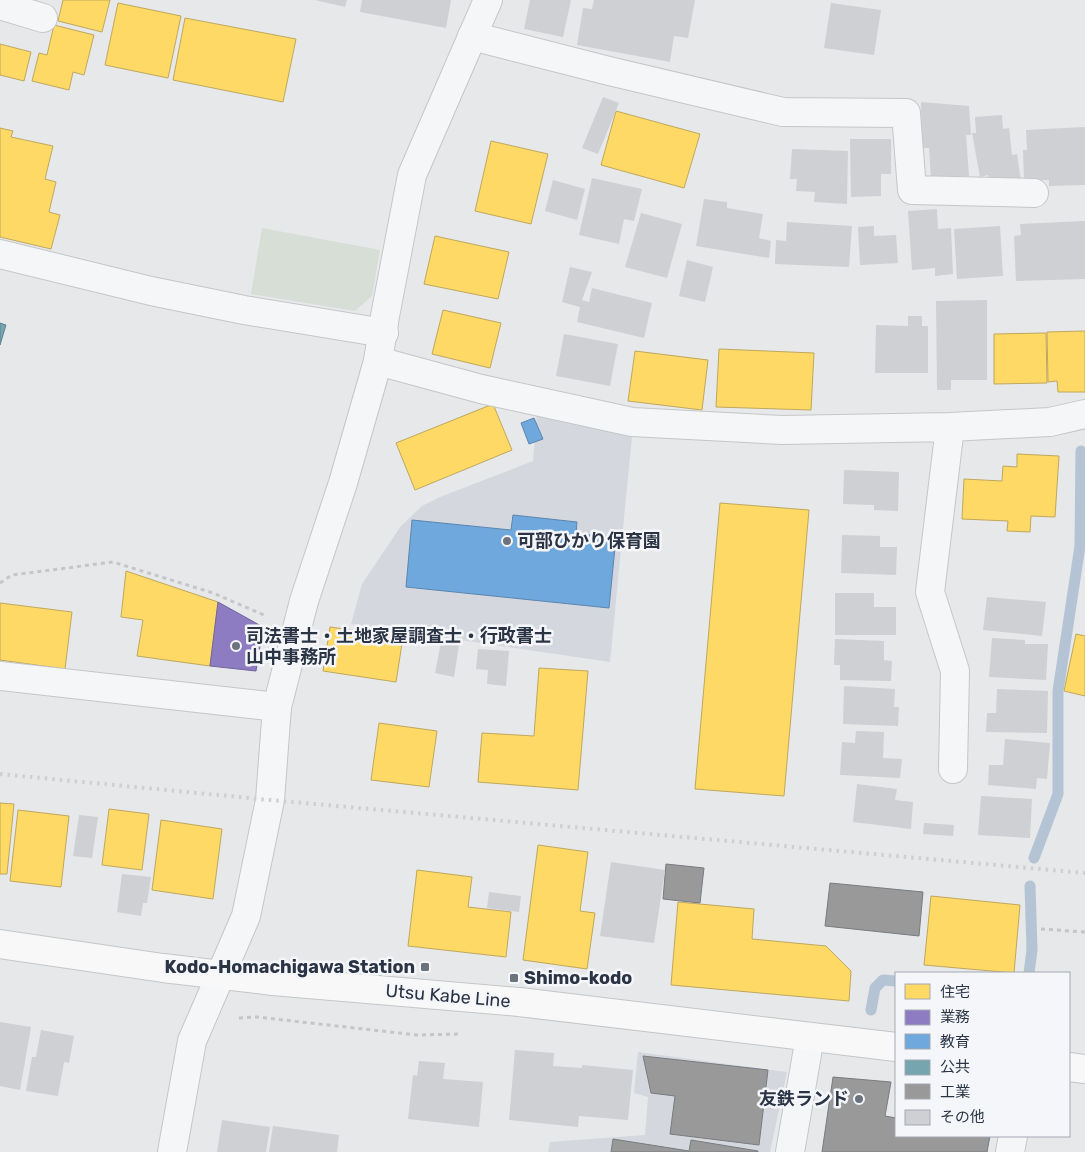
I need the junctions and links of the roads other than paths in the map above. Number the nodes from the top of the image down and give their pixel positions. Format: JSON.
{"nodes":[{"id":1,"x":488,"y":0,"type":"edge"},
{"id":2,"x":0,"y":5,"type":"edge"},
{"id":3,"x":44,"y":18,"type":"dead end"},
{"id":4,"x":472,"y":36,"type":"junction"},
{"id":5,"x":1034,"y":193,"type":"dead end"},
{"id":6,"x":0,"y":254,"type":"edge"},
{"id":7,"x":384,"y":332,"type":"junction"},
{"id":8,"x":378,"y":361,"type":"junction"},
{"id":9,"x":1085,"y":414,"type":"edge"},
{"id":10,"x":950,"y":427,"type":"junction"},
{"id":11,"x":0,"y":676,"type":"edge"},
{"id":12,"x":276,"y":707,"type":"junction"},
{"id":13,"x":953,"y":769,"type":"dead end"},
{"id":14,"x":0,"y":944,"type":"edge"},
{"id":15,"x":221,"y":974,"type":"junction"},
{"id":16,"x":810,"y":1037,"type":"junction"},
{"id":17,"x":895,"y":1047,"type":"edge"},
{"id":18,"x":1070,"y":1068,"type":"edge"},
{"id":19,"x":1085,"y":1069,"type":"edge"},
{"id":20,"x":1013,"y":1137,"type":"edge"},
{"id":21,"x":172,"y":1152,"type":"edge"},
{"id":22,"x":790,"y":1152,"type":"edge"},
{"id":23,"x":1010,"y":1152,"type":"edge"}],
"edges":[{"from":1,"to":4,"type":"street"},
{"from":2,"to":3,"type":"street"},
{"from":4,"to":5,"type":"street"},
{"from":4,"to":7,"type":"street"},
{"from":6,"to":7,"type":"street"},
{"from":7,"to":8,"type":"street"},
{"from":8,"to":10,"type":"street"},
{"from":8,"to":12,"type":"street"},
{"from":9,"to":10,"type":"street"},
{"from":10,"to":13,"type":"street"},
{"from":11,"to":12,"type":"street"},
{"from":12,"to":15,"type":"street"},
{"from":14,"to":15,"type":"main road","name":"Utsu Kabe Line"},
{"from":15,"to":16,"type":"main road","name":"Utsu Kabe Line"},
{"from":15,"to":21,"type":"street"},
{"from":16,"to":17,"type":"main road","name":"Utsu Kabe Line"},
{"from":16,"to":22,"type":"street"},
{"from":18,"to":19,"type":"main road"},
{"from":20,"to":23,"type":"street"}]}
